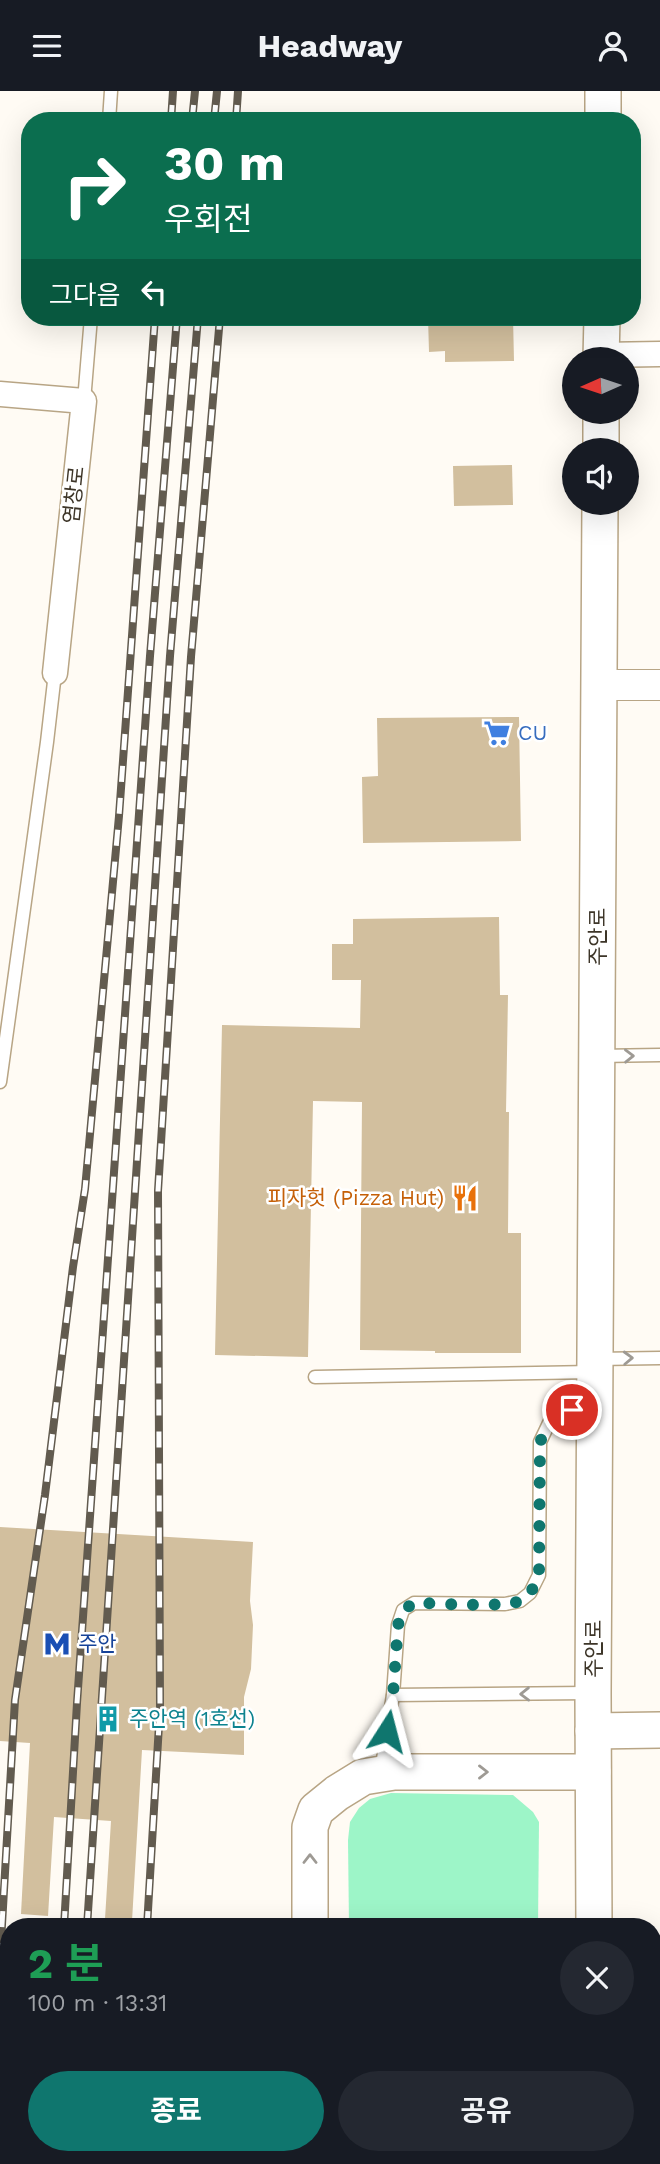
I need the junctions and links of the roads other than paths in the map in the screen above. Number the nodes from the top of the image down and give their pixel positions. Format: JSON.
{"nodes":[{"id":1,"x":111,"y":91,"type":"edge"},
{"id":2,"x":603,"y":91,"type":"edge"},
{"id":3,"x":110,"y":112,"type":"edge"},
{"id":4,"x":603,"y":112,"type":"edge"},
{"id":5,"x":90,"y":326,"type":"edge"},
{"id":6,"x":601,"y":326,"type":"edge"},
{"id":7,"x":601,"y":347,"type":"edge"},
{"id":8,"x":660,"y":353,"type":"edge"},
{"id":9,"x":639,"y":354,"type":"edge"},
{"id":10,"x":0,"y":394,"type":"edge"},
{"id":11,"x":84,"y":401,"type":"junction"},
{"id":12,"x":600,"y":515,"type":"edge"},
{"id":13,"x":55,"y":673,"type":"joint"},
{"id":14,"x":599,"y":685,"type":"junction"},
{"id":15,"x":660,"y":685,"type":"edge"},
{"id":16,"x":660,"y":1055,"type":"edge"},
{"id":17,"x":597,"y":1056,"type":"junction"},
{"id":18,"x":0,"y":1082,"type":"edge"},
{"id":19,"x":660,"y":1357,"type":"edge"},
{"id":20,"x":315,"y":1377,"type":"dead end"},
{"id":21,"x":595,"y":1377,"type":"junction"},
{"id":22,"x":593,"y":1693,"type":"junction"},
{"id":23,"x":393,"y":1695,"type":"junction"},
{"id":24,"x":660,"y":1730,"type":"edge"},
{"id":25,"x":593,"y":1731,"type":"junction"},
{"id":26,"x":593,"y":1772,"type":"junction"},
{"id":27,"x":381,"y":1774,"type":"junction"},
{"id":28,"x":310,"y":1918,"type":"edge"},
{"id":29,"x":594,"y":1918,"type":"edge"}],
"edges":[{"from":1,"to":3,"type":"lane"},
{"from":2,"to":4,"type":"main road"},
{"from":5,"to":11,"type":"lane"},
{"from":6,"to":7,"type":"main road"},
{"from":8,"to":9,"type":"street"},
{"from":10,"to":11,"type":"street"},
{"from":11,"to":13,"type":"street","name":"염창로"},
{"from":12,"to":14,"type":"main road","name":"주안로"},
{"from":13,"to":18,"type":"lane"},
{"from":14,"to":15,"type":"street"},
{"from":14,"to":17,"type":"main road","name":"주안로"},
{"from":17,"to":16,"type":"lane","one_way":true},
{"from":17,"to":21,"type":"main road","name":"주안로"},
{"from":21,"to":19,"type":"lane","one_way":true},
{"from":20,"to":21,"type":"lane"},
{"from":21,"to":22,"type":"main road","name":"주안로"},
{"from":21,"to":23,"type":"lane"},
{"from":22,"to":23,"type":"lane","one_way":true},
{"from":22,"to":25,"type":"main road","name":"주안로"},
{"from":23,"to":27,"type":"lane"},
{"from":24,"to":25,"type":"main road"},
{"from":25,"to":26,"type":"main road","name":"주안로"},
{"from":27,"to":26,"type":"main road","one_way":true},
{"from":26,"to":29,"type":"main road","name":"주안로"},
{"from":28,"to":27,"type":"main road","one_way":true}]}
